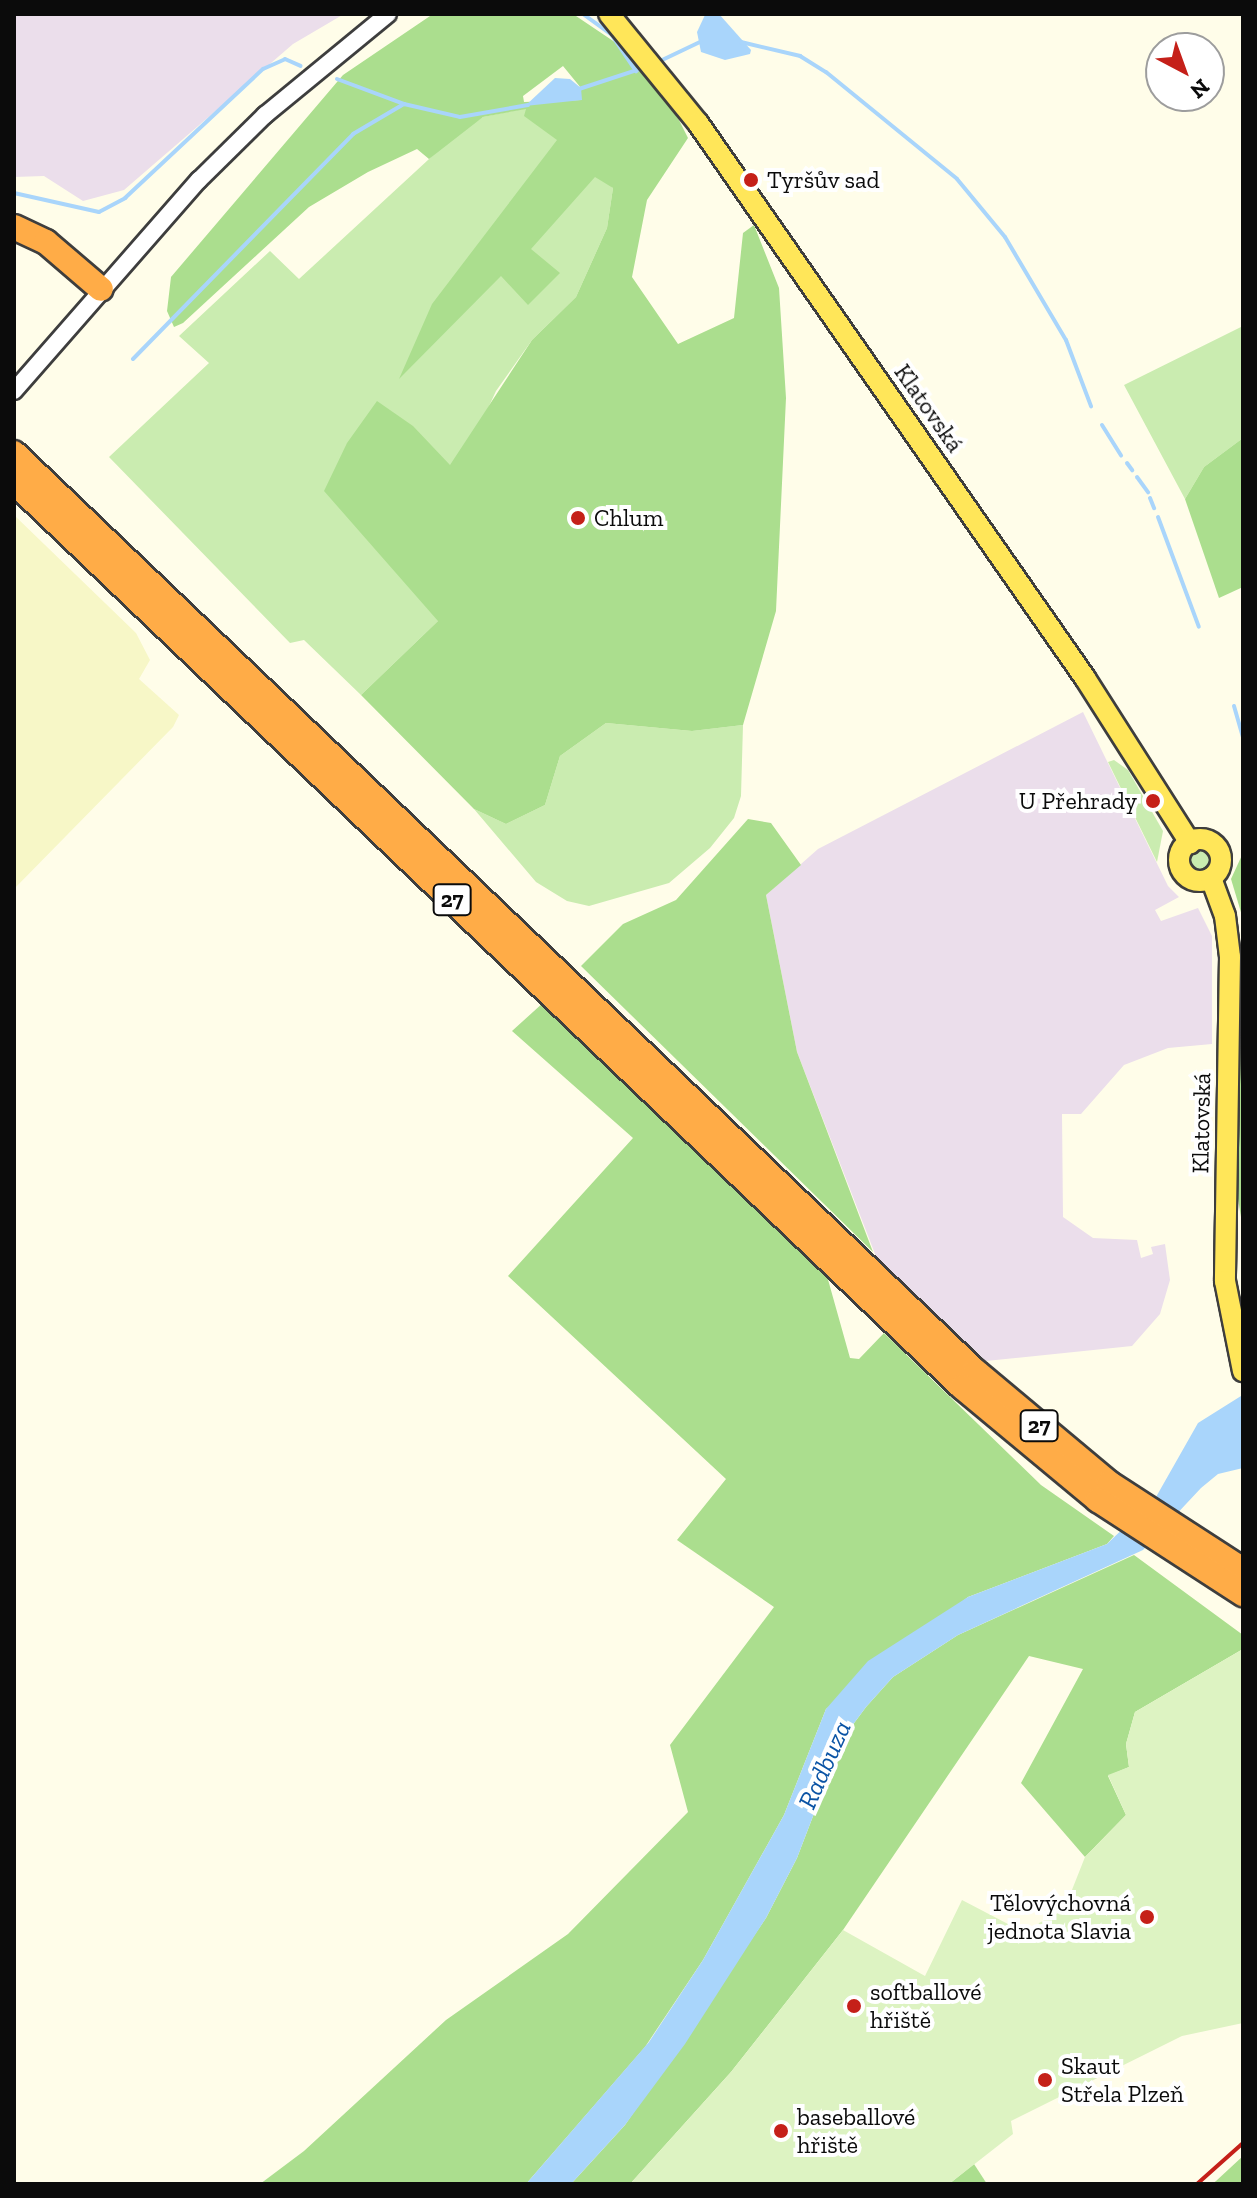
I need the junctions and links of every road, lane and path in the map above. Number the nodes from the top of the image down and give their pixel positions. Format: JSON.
{"nodes":[{"id":1,"x":388,"y":14,"type":"edge"},
{"id":2,"x":609,"y":14,"type":"edge"},
{"id":3,"x":14,"y":227,"type":"edge"},
{"id":4,"x":101,"y":289,"type":"junction"},
{"id":5,"x":14,"y":391,"type":"edge"},
{"id":6,"x":14,"y":453,"type":"edge"},
{"id":7,"x":14,"y":482,"type":"edge"},
{"id":8,"x":14,"y":495,"type":"edge"},
{"id":9,"x":91,"y":555,"type":"junction"},
{"id":10,"x":1190,"y":843,"type":"junction"},
{"id":11,"x":1211,"y":878,"type":"junction"},
{"id":12,"x":1243,"y":1371,"type":"edge"},
{"id":13,"x":1243,"y":1570,"type":"edge"},
{"id":14,"x":1243,"y":1594,"type":"edge"}],
"edges":[{"from":1,"to":4,"type":"street"},
{"from":2,"to":10,"type":"main road","name":"Klatovská"},
{"from":3,"to":4,"type":"highway"},
{"from":4,"to":5,"type":"street"},
{"from":6,"to":13,"type":"highway","number":"27"},
{"from":7,"to":9,"type":"highway","number":"27"},
{"from":8,"to":9,"type":"highway"},
{"from":9,"to":14,"type":"highway","number":"27"},
{"from":10,"to":11,"type":"main road"},
{"from":10,"to":11,"type":"main road"},
{"from":11,"to":12,"type":"main road","name":"Klatovská"}]}
